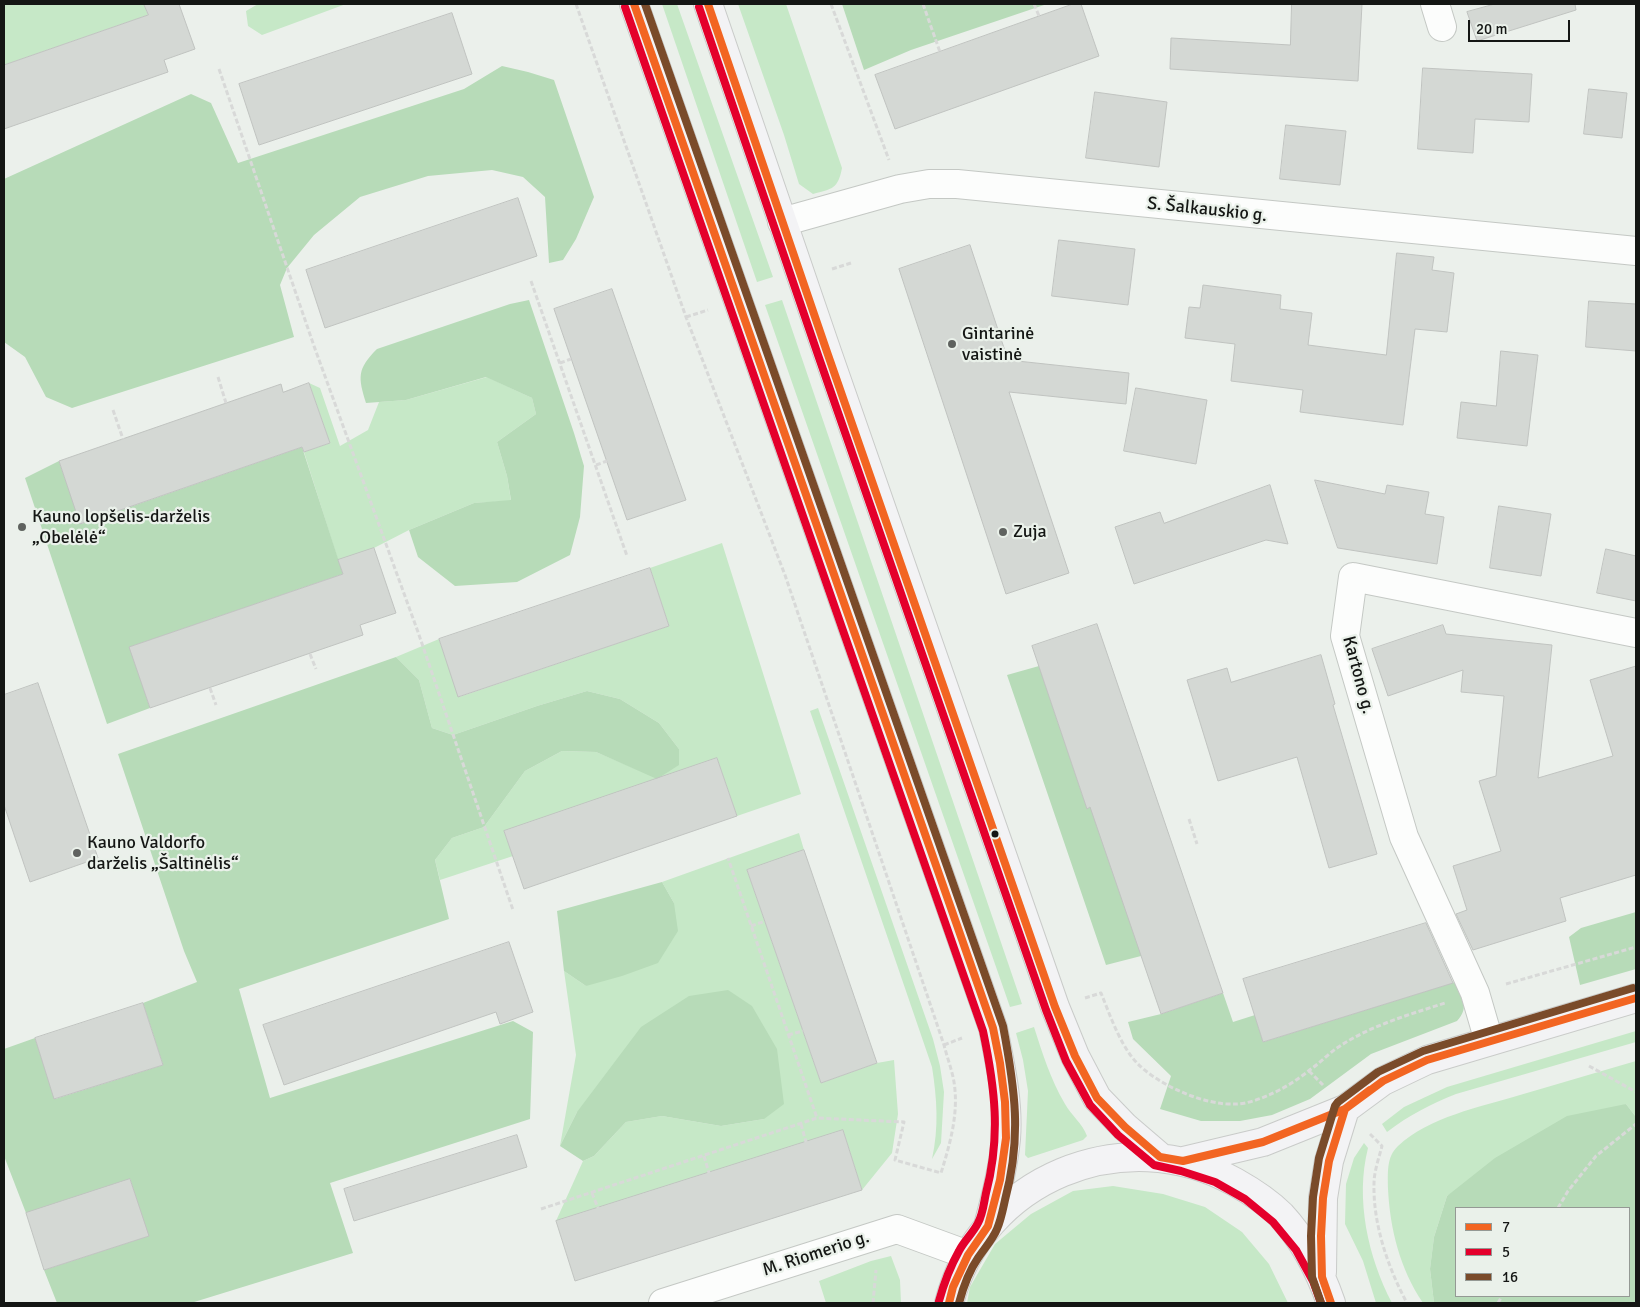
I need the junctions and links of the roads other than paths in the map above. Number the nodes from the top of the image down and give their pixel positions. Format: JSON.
{"nodes":[{"id":1,"x":634,"y":4,"type":"edge"},
{"id":2,"x":708,"y":4,"type":"edge"},
{"id":3,"x":782,"y":222,"type":"junction"},
{"id":4,"x":1636,"y":251,"type":"edge"},
{"id":5,"x":1636,"y":633,"type":"edge"},
{"id":6,"x":1636,"y":998,"type":"edge"},
{"id":7,"x":1489,"y":1041,"type":"junction"},
{"id":8,"x":1345,"y":1109,"type":"junction"},
{"id":9,"x":1172,"y":1159,"type":"junction"},
{"id":10,"x":988,"y":1226,"type":"junction"},
{"id":11,"x":968,"y":1255,"type":"junction"},
{"id":12,"x":1322,"y":1277,"type":"junction"},
{"id":13,"x":663,"y":1303,"type":"edge"},
{"id":14,"x":949,"y":1303,"type":"edge"},
{"id":15,"x":1331,"y":1303,"type":"edge"}],
"edges":[{"from":1,"to":10,"type":"main road"},
{"from":2,"to":3,"type":"main road"},
{"from":3,"to":4,"type":"street","name":"S. Šalkauskio g."},
{"from":3,"to":9,"type":"main road"},
{"from":5,"to":7,"type":"street","name":"Kartono g."},
{"from":6,"to":7,"type":"main road"},
{"from":7,"to":8,"type":"main road"},
{"from":8,"to":9,"type":"main road"},
{"from":8,"to":12,"type":"main road"},
{"from":9,"to":10,"type":"main road"},
{"from":9,"to":12,"type":"main road"},
{"from":10,"to":11,"type":"main road"},
{"from":11,"to":13,"type":"street","name":"M. Riomerio g."},
{"from":11,"to":14,"type":"main road"},
{"from":12,"to":15,"type":"main road"}]}
